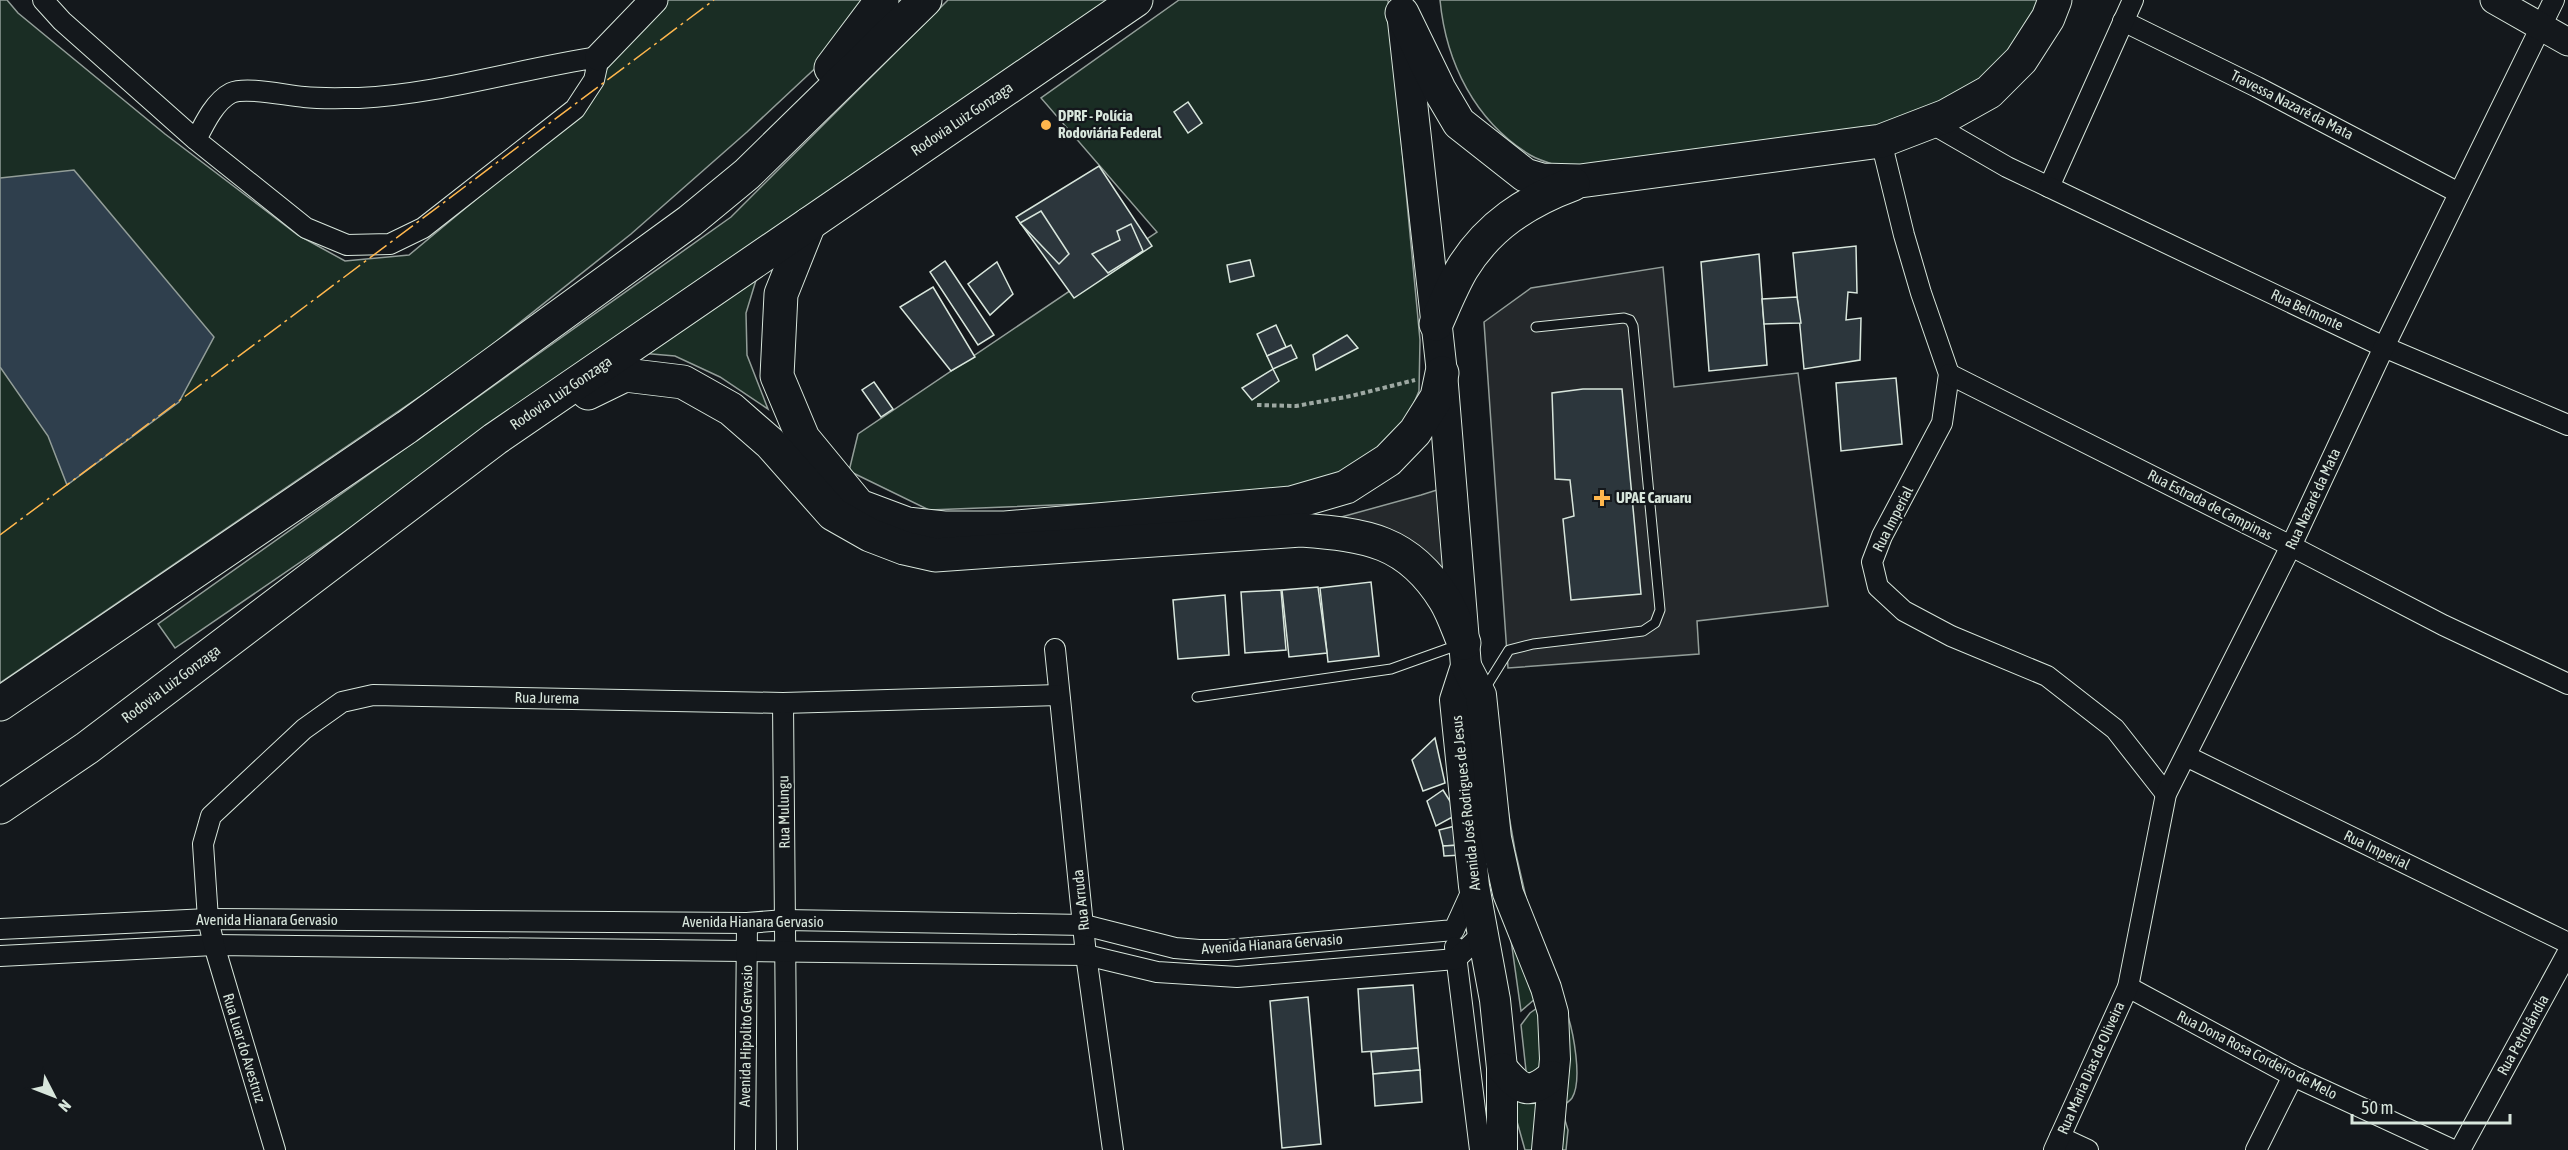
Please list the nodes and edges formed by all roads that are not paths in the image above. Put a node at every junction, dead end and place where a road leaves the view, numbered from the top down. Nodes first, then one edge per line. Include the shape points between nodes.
1 (43, 0) edge
2 (654, 0) edge
3 (882, 0) edge
4 (925, 0) edge
5 (1136, 0) edge
6 (2055, 0) edge
7 (2133, 0) edge
8 (2494, 0) edge
9 (2554, 0) edge
10 (1402, 7) edge
11 (2123, 21) junction
12 (2541, 26) junction
13 (2568, 42) edge
14 (598, 57) junction
15 (1929, 122) junction
16 (196, 140) junction
17 (1881, 141) junction
18 (747, 174) junction
19 (1580, 182) junction
20 (2049, 187) junction
21 (2459, 193) junction
22 (809, 224) junction
23 (1436, 324) junction
24 (1536, 327) dead end
25 (2384, 347) junction
26 (1442, 373) junction
27 (1949, 374) junction
28 (2568, 425) edge
29 (495, 439) junction
30 (2291, 546) junction
31 (1055, 648) dead end
32 (1465, 655) junction
33 (2568, 684) edge
34 (1059, 694) junction
35 (1481, 695) junction
36 (1197, 697) dead end
37 (783, 703) junction
38 (0, 704) edge
39 (2186, 756) junction
40 (2166, 794) junction
41 (0, 807) edge
42 (208, 919) junction
43 (785, 920) junction
44 (747, 922) junction
45 (1084, 925) junction
46 (0, 929) edge
47 (1469, 931) junction
48 (2568, 943) edge
49 (214, 945) junction
50 (747, 952) junction
51 (2568, 952) edge
52 (785, 953) junction
53 (1086, 955) junction
54 (0, 956) edge
55 (1456, 959) junction
56 (2128, 987) junction
57 (1546, 988) junction
58 (1495, 1000) junction
59 (1502, 1068) junction
60 (1552, 1076) junction
61 (2293, 1076) junction
62 (2057, 1144) edge
63 (1496, 1149) edge
64 (275, 1150) edge
65 (745, 1150) edge
66 (787, 1150) edge
67 (1113, 1150) edge
68 (1547, 1150) edge
69 (2088, 1150) edge
70 (2256, 1150) edge
71 (2453, 1150) edge
72 (2460, 1150) edge

1 - 16 street
2 - 14 street
3 - 18 highway
4 - 18 highway
5 - 22 highway, Rodovia Luiz Gonzaga
6 - 15 highway via 2021,60 1989,92
7 - 11 street
8 - 12 street
9 - 12 street, Rua Nazaré da Mata
10 - 19 highway via 1459,123 1525,175
10 - 23 main road
11 - 20 street
11 - 21 street, Travessa Nazaré da Mata
12 - 13 street
12 - 21 street, Rua Nazaré da Mata
14 - 16 street via 410,94 304,98 232,93 209,113
14 - 16 street via 594,80 575,109 423,228 390,244 348,245 306,228
15 - 17 highway
15 - 20 street, Rua Belmonte
17 - 19 highway
17 - 27 street, Rua Imperial via 1909,255
18 - 38 highway via 690,221 407,427
19 - 23 highway via 1541,196 1502,222 1461,270
20 - 25 street, Rua Belmonte
21 - 25 street, Rua Nazaré da Mata
22 - 26 highway via 781,294 777,376 803,438 859,506 907,524 1005,528 1291,503 1346,487 1388,460 1414,432 1437,397
22 - 29 highway, Rodovia Luiz Gonzaga
23 - 26 main road
24 - 35 lane via 1624,318 1634,326 1660,610 1655,623 1643,631 1509,650
25 - 28 street, Rua Belmonte
25 - 30 street, Rua Nazaré da Mata
26 - 32 main road
27 - 30 street, Rua Estrada de Campinas
27 - 40 street, Rua Imperial via 1942,423 1872,562 1878,588 1904,611 1951,636 2047,676 2115,729
29 - 32 highway via 625,375 683,382 731,409 770,443 833,514 904,548 934,555 1302,530 1349,534 1389,545 1411,559 1446,601
29 - 41 highway, Rodovia Luiz Gonzaga via 87,748
30 - 33 street, Rua Estrada de Campinas
30 - 39 street, Rua Nazaré da Mata
31 - 34 street, Rua Arruda
32 - 35 main road, Avenida José Rodrigues de Jesus
32 - 36 lane
32 - 47 main road, Avenida José Rodrigues de Jesus via 1455,700 1474,886
34 - 37 street, Rua Jurema
34 - 45 street, Rua Arruda
35 - 57 main road, Avenida José Rodrigues de Jesus via 1496,838 1508,893
37 - 42 street, Rua Jurema via 373,696 342,702 304,729 210,816 203,844
37 - 43 street, Rua Mulungu
39 - 40 street, Rua Nazaré da Mata
39 - 48 street, Rua Imperial
40 - 56 street, Rua Nazaré da Mata
42 - 44 street, Avenida Hianara Gervasio
42 - 46 street, Avenida Hianara Gervasio
42 - 49 street, Rua Jurema
43 - 44 street, Avenida Hianara Gervasio
43 - 45 street, Avenida Hianara Gervasio
43 - 52 street, Rua Mulungu
44 - 50 street, Avenida Hipolito Gervasio
45 - 47 street, Avenida Hianara Gervasio via 1175,948 1199,950
45 - 53 street, Rua Arruda
47 - 55 street
47 - 55 street
47 - 58 main road, Avenida José Rodrigues de Jesus
49 - 50 street, Avenida Hianara Gervasio
49 - 54 street, Avenida Hianara Gervasio
49 - 64 street, Rua Luar do Avestruz
50 - 52 street, Avenida Hianara Gervasio
50 - 65 street, Avenida Hipolito Gervasio
51 - 72 street, Rua Petrolândia
52 - 53 street, Avenida Hianara Gervasio
52 - 66 street, Rua Mulungu
53 - 55 street, Avenida Hianara Gervasio via 1158,972 1237,977
53 - 67 street, Rua Arruda
55 - 63 street
56 - 61 street, Rua Dona Rosa Cordeiro de Melo
56 - 62 street, Rua Maria Dias de Oliveira
57 - 58 main road via 1529,979 1516,980
57 - 60 main road, Avenida José Rodrigues de Jesus via 1555,1027
58 - 59 main road, Avenida José Rodrigues de Jesus
59 - 60 main road via 1516,1084 1527,1089 1540,1087
59 - 63 main road, Avenida José Rodrigues de Jesus
60 - 68 main road, Avenida José Rodrigues de Jesus
61 - 70 street
61 - 71 street, Rua Dona Rosa Cordeiro de Melo
62 - 69 street

